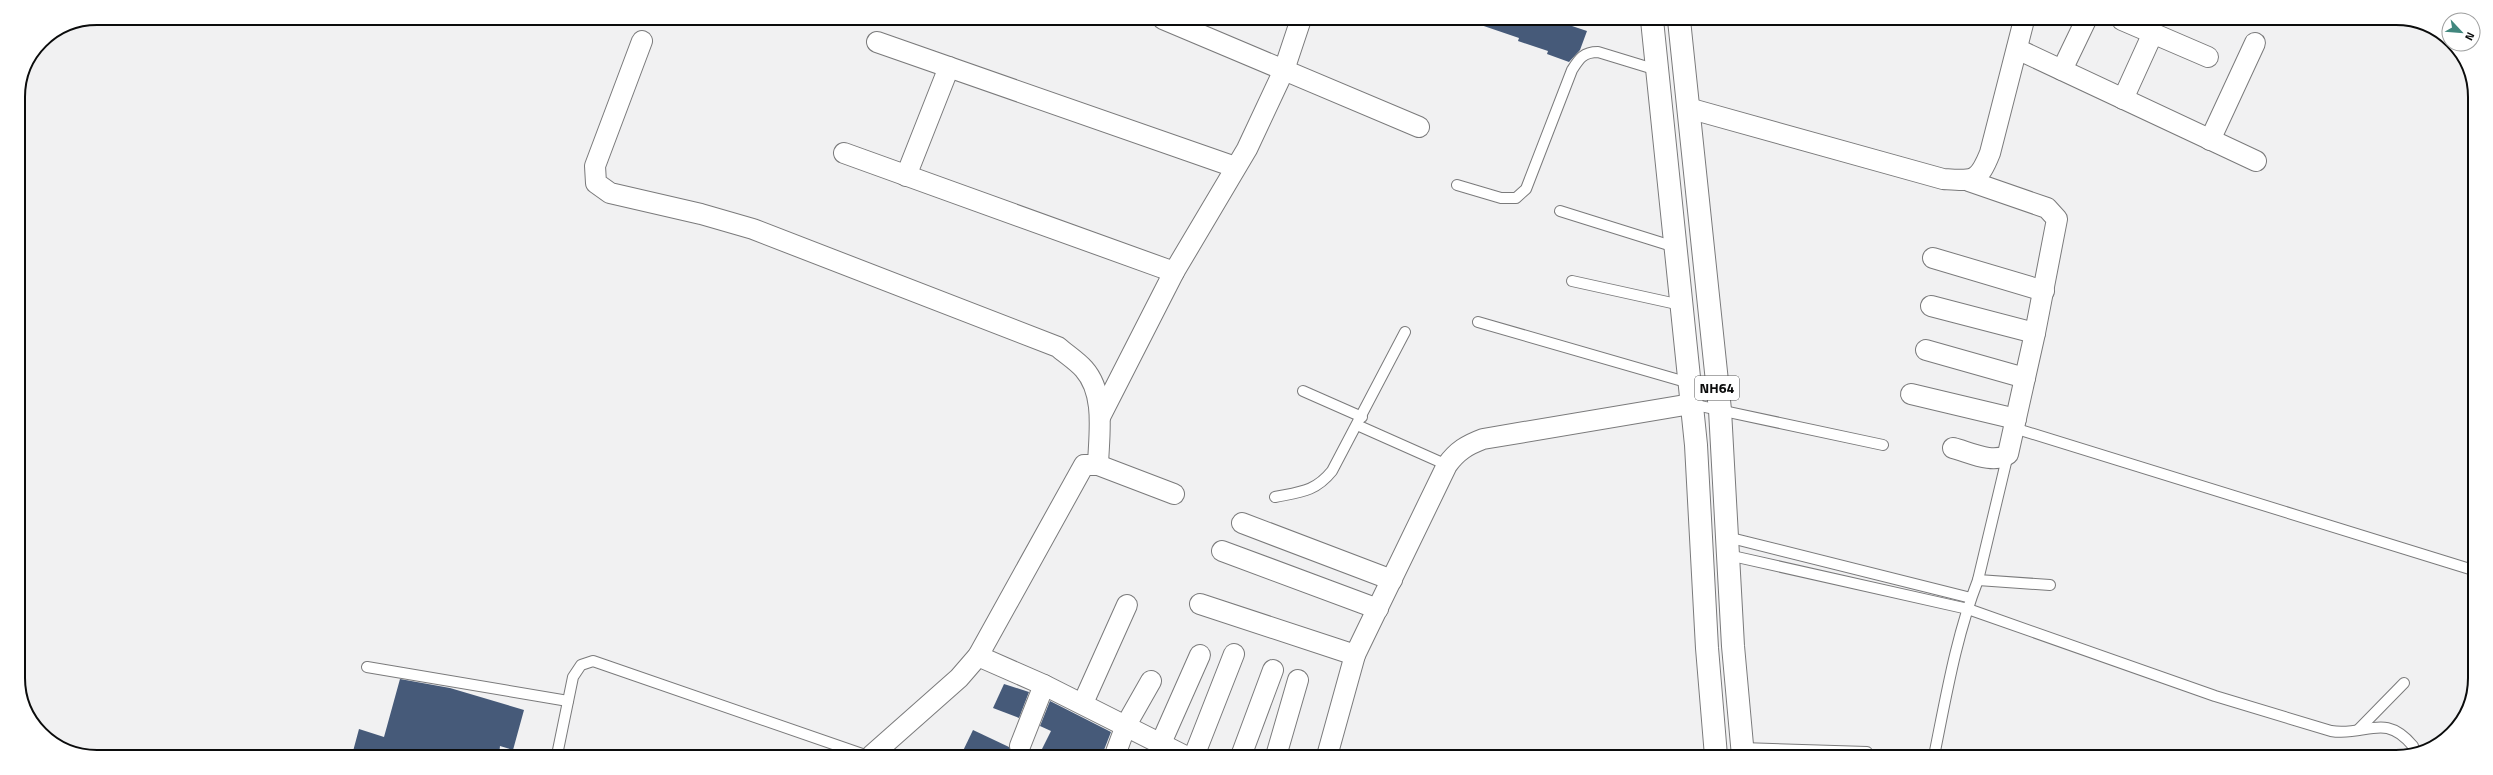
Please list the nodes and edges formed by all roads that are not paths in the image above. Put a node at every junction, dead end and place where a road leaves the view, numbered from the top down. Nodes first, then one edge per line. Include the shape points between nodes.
1 (1177, 25) edge
2 (1299, 25) edge
3 (1652, 25) edge
4 (1680, 25) edge
5 (2023, 25) edge
6 (2084, 25) edge
7 (2134, 25) edge
8 (2153, 33) junction
9 (642, 41) dead end
10 (877, 42) dead end
11 (2255, 43) dead end
12 (2017, 49) junction
13 (2208, 57) dead end
14 (949, 67) junction
15 (1284, 70) junction
16 (1657, 70) junction
17 (2062, 70) junction
18 (2123, 99) junction
19 (1688, 108) junction
20 (1419, 127) dead end
21 (2210, 140) junction
22 (844, 153) dead end
23 (2256, 161) dead end
24 (1236, 167) junction
25 (906, 176) junction
26 (1969, 181) junction
27 (1457, 185) dead end
28 (1560, 211) dead end
29 (1675, 247) junction
30 (1934, 258) dead end
31 (1174, 272) junction
32 (1572, 280) dead end
33 (2044, 291) junction
34 (1681, 306) junction
35 (1931, 306) dead end
36 (1478, 322) dead end
37 (1405, 332) dead end
38 (2035, 333) junction
39 (1926, 350) dead end
40 (2025, 378) junction
41 (1303, 390) dead end
42 (1690, 393) junction
43 (1911, 394) dead end
44 (1719, 400) junction
45 (1100, 417) junction
46 (1360, 421) junction
47 (2015, 424) junction
48 (1883, 444) dead end
49 (1953, 448) dead end
50 (2008, 454) junction
51 (1098, 464) junction
52 (1447, 465) junction
53 (1174, 494) dead end
54 (1275, 497) dead end
55 (1242, 523) dead end
56 (1728, 546) junction
57 (1222, 551) dead end
58 (2468, 568) edge
59 (1392, 580) junction
60 (1978, 580) junction
61 (2050, 585) dead end
62 (1971, 598) junction
63 (1200, 604) dead end
64 (1127, 605) dead end
65 (1378, 609) junction
66 (1968, 609) junction
67 (1234, 654) dead end
68 (1200, 655) dead end
69 (978, 656) junction
70 (1355, 656) junction
71 (367, 668) dead end
72 (1273, 670) dead end
73 (1298, 680) dead end
74 (1151, 681) dead end
75 (2404, 683) dead end
76 (1044, 685) junction
77 (568, 701) junction
78 (1082, 704) junction
79 (1126, 725) junction
80 (2357, 731) junction
81 (1162, 744) junction
82 (1020, 746) dead end
83 (2413, 746) dead end
84 (558, 750) edge
85 (851, 750) edge
86 (878, 750) edge
87 (1117, 750) edge
88 (1174, 750) edge
89 (1196, 750) edge
90 (1243, 750) edge
91 (1278, 750) edge
92 (1329, 750) edge
93 (1716, 750) edge
94 (1743, 750) edge
95 (1935, 750) edge

1 - 15 street
2 - 15 street
3 - 16 highway, NH64
4 - 19 highway, NH64
5 - 12 street
6 - 17 street
7 - 8 street
8 - 13 street
8 - 18 street
9 - 45 street via 595,166 596,183 610,193 753,229 1058,347 1084,369 1095,387
10 - 14 street
11 - 21 street
12 - 17 street
12 - 26 street via 1990,153 1982,172
14 - 24 street
14 - 25 street
15 - 20 street
15 - 24 street via 1261,121
16 - 27 lane via 1598,52 1588,52 1579,59 1572,70 1526,189 1516,198 1501,198
16 - 29 highway, NH64
17 - 18 street
18 - 21 street
19 - 26 street via 1943,179
19 - 44 highway, NH64
21 - 23 street
22 - 25 street
24 - 31 street
25 - 31 street
26 - 33 street via 2047,208 2057,219
28 - 29 lane
29 - 34 highway, NH64
30 - 33 street
31 - 45 street
32 - 34 lane
33 - 38 street
34 - 42 highway, NH64
35 - 38 street
36 - 42 lane
37 - 46 lane
38 - 40 street
39 - 40 street
40 - 47 street
41 - 46 lane
42 - 44 lane
42 - 44 lane
42 - 52 street via 1482,438 1465,446
42 - 93 highway, NH64 via 1696,445
43 - 47 street
44 - 48 lane
44 - 56 highway, NH64
45 - 51 street
46 - 52 lane
46 - 54 lane via 1332,471 1322,483 1312,489
47 - 50 street
47 - 58 lane
49 - 50 street via 1994,459
50 - 60 lane
51 - 53 street
51 - 69 street via 1084,465 1075,477
52 - 59 street
55 - 59 street
56 - 62 lane
56 - 66 lane
56 - 94 highway, NH64 via 1733,646
57 - 65 street
59 - 65 street
60 - 61 lane
60 - 62 lane
62 - 66 lane
63 - 70 street
64 - 78 street
65 - 70 street
66 - 80 lane via 2215,696 2331,731
66 - 95 lane via 1952,667
67 - 89 street
68 - 81 street
69 - 76 street
69 - 86 street via 959,678
70 - 92 street
71 - 77 lane
72 - 90 street
73 - 91 street
74 - 79 street
75 - 80 lane
76 - 78 street
76 - 82 street
77 - 84 lane
77 - 85 lane via 573,677 581,666 593,661
78 - 79 street
79 - 81 street
79 - 87 street
80 - 83 lane via 2375,726 2389,728 2404,735
81 - 88 street

